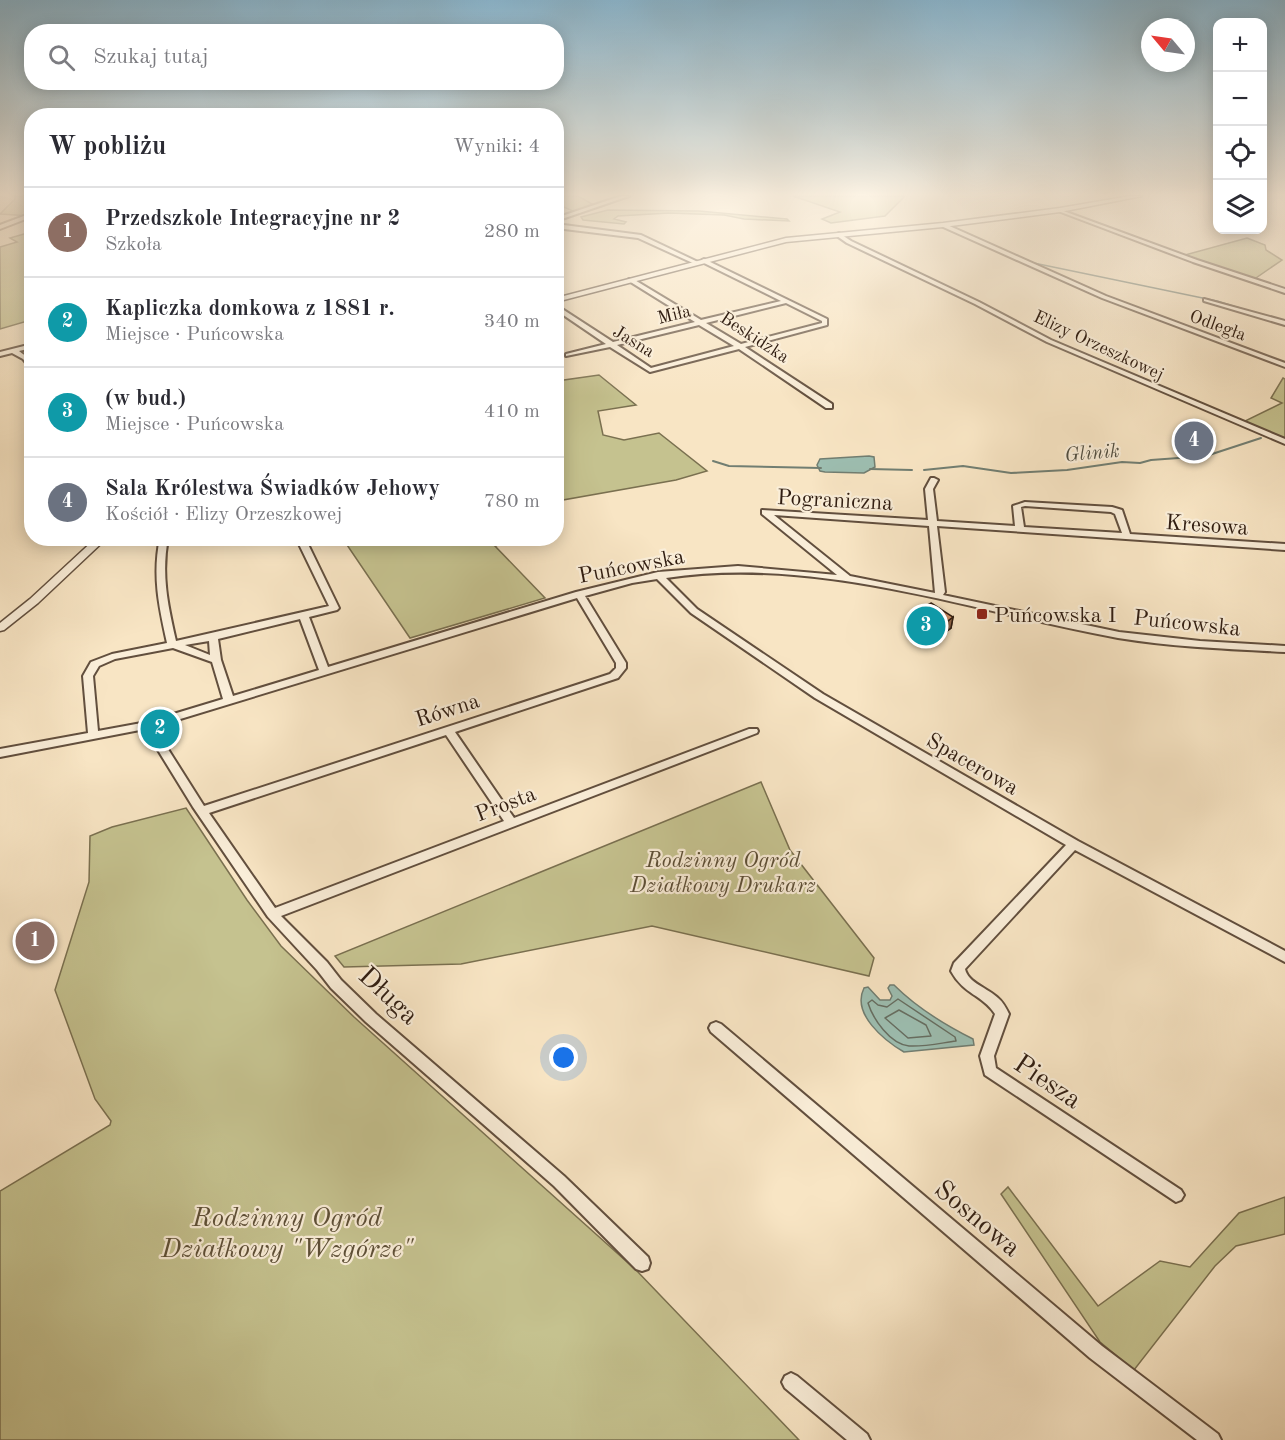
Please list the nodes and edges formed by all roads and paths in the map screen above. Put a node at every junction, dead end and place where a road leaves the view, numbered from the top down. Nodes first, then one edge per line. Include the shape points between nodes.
1 (696, 263) edge
2 (704, 263) edge
3 (893, 263) edge
4 (1028, 263) edge
5 (1202, 263) edge
6 (631, 280) junction
7 (1285, 291) edge
8 (564, 298) edge
9 (1206, 300) dead end
10 (787, 301) junction
11 (564, 313) edge
12 (702, 323) junction
13 (1285, 323) edge
14 (611, 345) junction
15 (740, 347) junction
16 (24, 348) edge
17 (14, 351) junction
18 (0, 354) edge
19 (568, 355) dead end
20 (24, 357) edge
21 (1285, 365) edge
22 (829, 406) dead end
23 (1285, 442) edge
24 (934, 480) dead end
25 (933, 523) junction
26 (1020, 529) junction
27 (1126, 537) junction
28 (93, 546) edge
29 (162, 546) edge
30 (304, 546) edge
31 (1285, 547) edge
32 (658, 576) junction
33 (847, 578) junction
34 (579, 594) junction
35 (938, 597) junction
36 (304, 616) junction
37 (0, 628) edge
38 (213, 638) junction
39 (172, 644) junction
40 (1285, 649) edge
41 (216, 660) junction
42 (325, 672) junction
43 (229, 701) junction
44 (148, 725) junction
45 (448, 729) junction
46 (753, 731) dead end
47 (93, 735) junction
48 (0, 753) edge
49 (202, 811) junction
50 (510, 821) junction
51 (1074, 843) junction
52 (272, 914) junction
53 (1285, 957) edge
54 (716, 1028) dead end
55 (1176, 1195) dead end
56 (642, 1263) dead end
57 (791, 1382) dead end
58 (861, 1440) edge
59 (1212, 1440) edge

1 - 6 street
2 - 10 street
3 - 23 street, Elizy Orzeszkowej via 1049,341
4 - 21 street, Odległa via 1104,297
5 - 7 street
6 - 8 street
6 - 12 street, Beskidzka
9 - 13 street, Odległa
10 - 12 street, Miła
10 - 15 street, Jasna via 825,320 825,324
11 - 14 street, Jasna
12 - 14 street, Miła
12 - 15 street, Beskidzka
14 - 15 street, Jasna via 650,370
14 - 19 street, Miła
15 - 22 street, Beskidzka
16 - 17 street
17 - 18 street
17 - 20 street
24 - 25 street via 929,489
25 - 26 street, Kresowa
25 - 33 street, Pograniczna via 765,512
25 - 35 street
26 - 27 street, Kresowa
26 - 27 street via 1017,506 1025,504 1112,510 1119,512
27 - 31 street, Kresowa
28 - 37 street
29 - 39 street via 158,577
30 - 36 street via 334,608
32 - 33 street, Puńcowska via 738,569
32 - 34 street, Puńcowska
32 - 51 street, Spacerowa via 694,611 819,696
33 - 35 street, Puńcowska
34 - 42 street, Puńcowska
34 - 45 street, Równa via 621,663 618,673
35 - 40 street, Puńcowska via 1119,635
36 - 38 street
36 - 42 street
38 - 39 street
38 - 41 street
39 - 41 street
39 - 47 street via 95,664 88,676
41 - 43 street
42 - 43 street, Puńcowska
43 - 44 street, Puńcowska
44 - 47 street, Puńcowska
44 - 49 street, Długa
45 - 49 street, Równa
45 - 50 street
46 - 50 street, Prosta
47 - 48 street, Puńcowska
49 - 52 street, Długa
50 - 52 street, Prosta
51 - 53 street, Spacerowa
51 - 55 street, Piesza via 958,971 962,979 993,1000 1002,1014 987,1056 990,1071
52 - 56 street, Długa via 370,1018 559,1181
54 - 59 street, Sosnowa via 1096,1352
57 - 58 street

